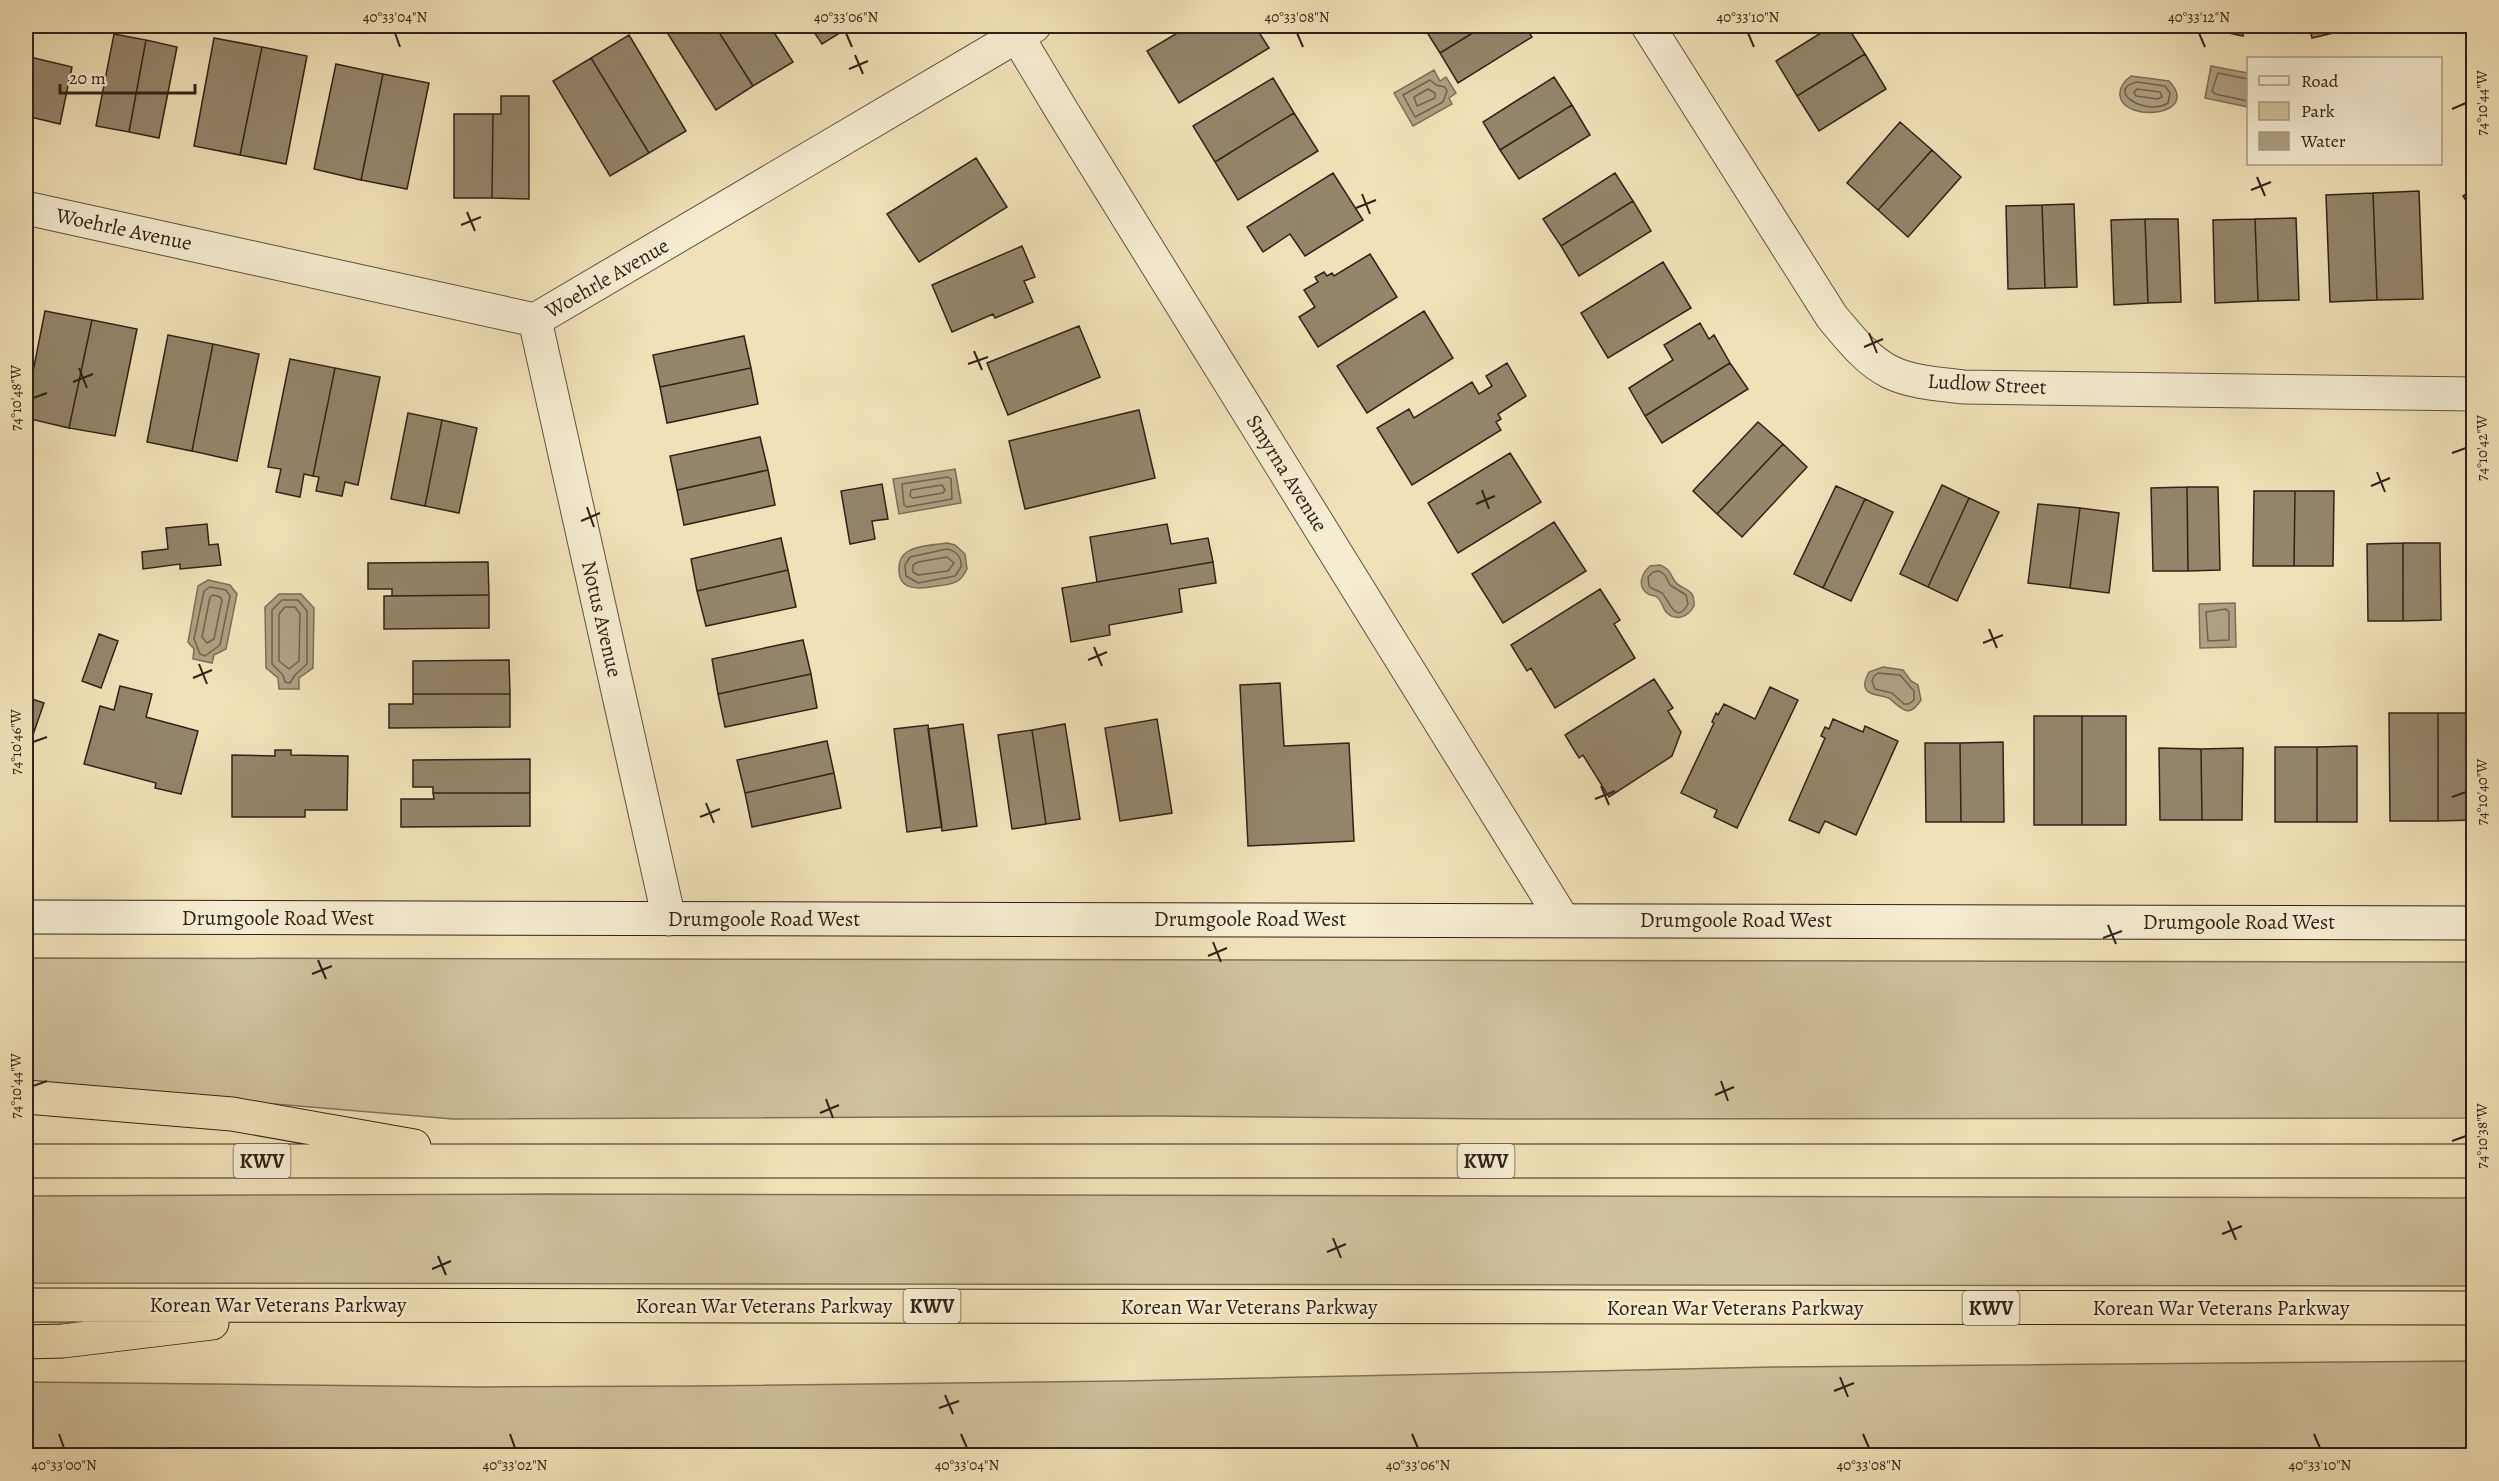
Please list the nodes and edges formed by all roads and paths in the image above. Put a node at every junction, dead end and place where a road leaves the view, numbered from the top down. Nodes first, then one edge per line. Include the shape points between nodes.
1 (1648, 26) edge
2 (1021, 29) edge
3 (26, 208) edge
4 (535, 320) junction
5 (2474, 394) edge
6 (26, 917) edge
7 (669, 919) junction
8 (1563, 920) junction
9 (2474, 923) edge
10 (26, 1097) edge
11 (26, 1161) edge
12 (2474, 1161) edge
13 (498, 1162) junction
14 (26, 1305) edge
15 (355, 1306) junction
16 (2474, 1308) edge
17 (26, 1342) edge

1 - 5 street, Ludlow Street via 1832,317 1859,349 1890,372 1925,383 1964,387
2 - 4 street, Woehrle Avenue
2 - 8 street, Smyrna Avenue via 1062,111
3 - 4 street, Woehrle Avenue
4 - 7 street, Notus Avenue
6 - 7 street, Drumgoole Road West
7 - 8 street, Drumgoole Road West
8 - 9 street, Drumgoole Road West
10 - 13 highway via 232,1114
11 - 13 highway, KWV
12 - 13 highway, KWV
14 - 15 highway, Korean War Veterans Parkway / KWV
15 - 16 highway, Korean War Veterans Parkway / KWV
15 - 17 highway via 63,1341

